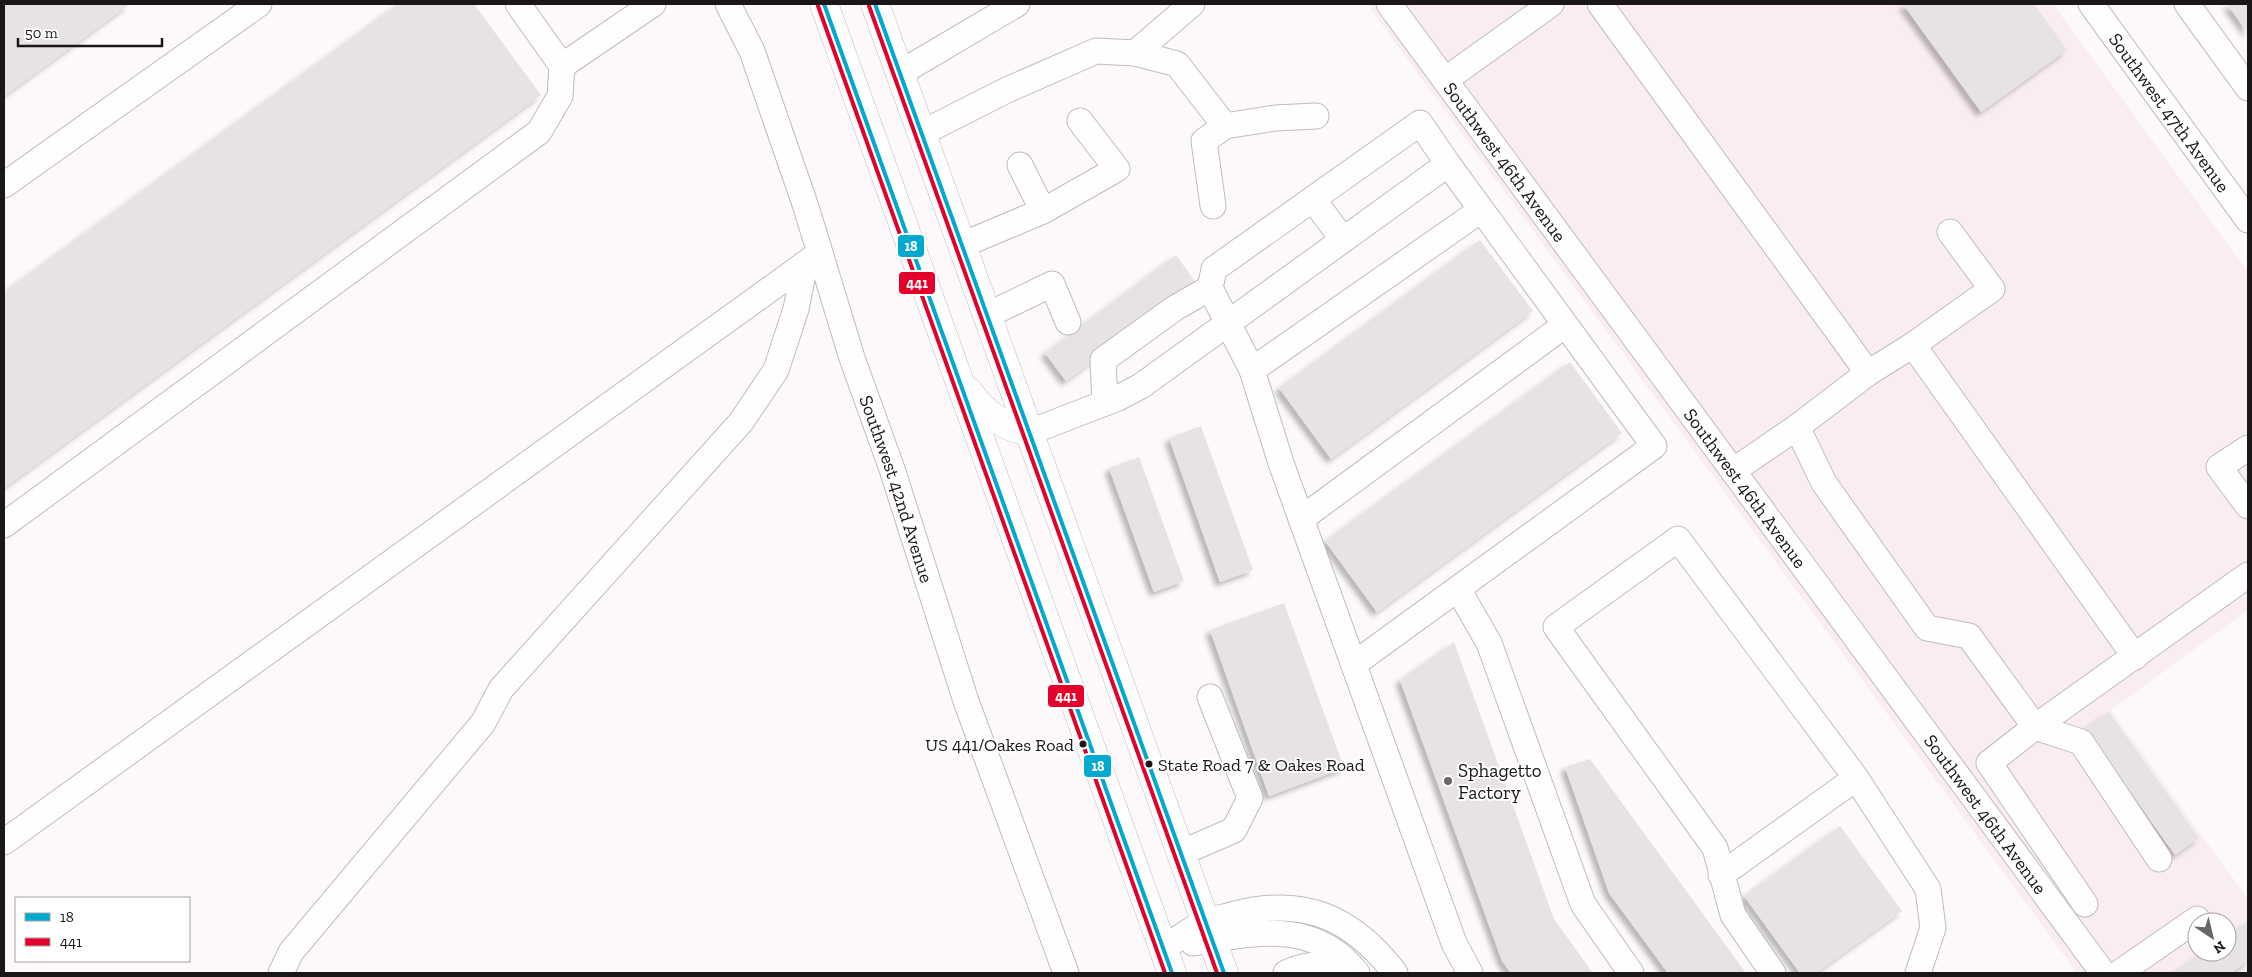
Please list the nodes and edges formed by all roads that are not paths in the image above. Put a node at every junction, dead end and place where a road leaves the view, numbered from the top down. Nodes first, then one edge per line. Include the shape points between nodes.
1 (259, 4) edge
2 (518, 4) edge
3 (653, 4) edge
4 (728, 4) edge
5 (824, 4) edge
6 (875, 4) edge
7 (1017, 4) edge
8 (1192, 4) edge
9 (1389, 4) edge
10 (1551, 4) edge
11 (1600, 4) edge
12 (2093, 4) edge
13 (2187, 4) edge
14 (985, 12) edge
15 (1135, 53) junction
16 (562, 66) junction
17 (900, 73) junction
18 (1445, 80) junction
19 (2248, 88) edge
20 (1316, 116) dead end
21 (1080, 121) dead end
22 (1225, 126) junction
23 (922, 133) junction
24 (1448, 164) junction
25 (1020, 166) dead end
26 (4, 185) edge
27 (1313, 199) junction
28 (1213, 206) dead end
29 (1481, 210) junction
30 (1044, 211) junction
31 (2248, 220) edge
32 (1950, 232) dead end
33 (1343, 240) junction
34 (962, 245) junction
35 (812, 259) junction
36 (1210, 288) junction
37 (988, 315) junction
38 (1068, 322) dead end
39 (1228, 324) junction
40 (1565, 325) junction
41 (1913, 345) junction
42 (1252, 370) junction
43 (1868, 373) junction
44 (959, 380) junction
45 (1105, 403) junction
46 (1796, 427) junction
47 (1030, 432) junction
48 (2248, 448) edge
49 (1733, 471) junction
50 (2248, 506) edge
51 (1301, 519) junction
52 (4, 525) edge
53 (2248, 575) edge
54 (1458, 589) junction
55 (2135, 657) junction
56 (1354, 664) junction
57 (1210, 698) dead end
58 (2035, 727) junction
59 (1989, 763) junction
60 (1856, 778) junction
61 (1962, 782) junction
62 (4, 842) edge
63 (1181, 854) junction
64 (2159, 859) dead end
65 (1721, 875) junction
66 (2085, 904) dead end
67 (2187, 927) edge
68 (1209, 931) junction
69 (1168, 961) edge
70 (281, 973) edge
71 (1066, 973) edge
72 (1224, 973) edge
73 (1286, 973) edge
74 (1347, 973) edge
75 (1357, 973) edge
76 (1395, 973) edge
77 (1470, 973) edge
78 (1630, 973) edge
79 (1773, 973) edge
80 (1918, 973) edge
81 (2103, 973) edge
82 (2119, 973) edge

1 - 26 street
2 - 16 street
3 - 16 street
4 - 35 street, Southwest 42nd Avenue via 752,50
5 - 44 main road
6 - 17 main road
7 - 14 street
8 - 15 street
9 - 18 street, Southwest 46th Avenue
10 - 18 street
11 - 43 street
12 - 31 street, Southwest 47th Avenue
13 - 19 street
14 - 17 street
15 - 22 street via 1177,64
15 - 23 street via 1096,51 1007,90
16 - 52 street via 560,96 539,132
17 - 23 main road
18 - 49 street, Southwest 46th Avenue
20 - 22 street
21 - 30 street via 1117,169
22 - 28 street via 1204,142
23 - 34 main road
24 - 27 street via 1420,123
24 - 29 street
24 - 33 street
25 - 30 street
27 - 33 street
27 - 36 street via 1214,269
29 - 40 street
29 - 42 street
30 - 34 street
32 - 41 street via 1992,289
33 - 39 street
34 - 37 main road
35 - 62 street
35 - 70 street via 776,370 741,422 501,689 483,723 291,952
35 - 71 street, Southwest 42nd Avenue via 892,469 966,701
36 - 39 street
36 - 45 street via 1175,308 1103,360
37 - 38 street via 1052,284
37 - 47 main road
39 - 42 street
39 - 45 street via 1141,386
40 - 51 street
40 - 54 street via 1654,446
41 - 43 street
41 - 55 street
42 - 51 street
43 - 46 street
44 - 47 main road via 978,405 996,420 1013,429
44 - 69 main road
45 - 47 street
46 - 49 street
46 - 58 street via 1824,483 1927,628 1969,636
47 - 63 main road
48 - 50 street via 2219,467
49 - 61 street, Southwest 46th Avenue
51 - 56 street
53 - 55 street
54 - 56 street
54 - 78 street via 1489,643 1583,904
55 - 58 street
56 - 77 street via 1454,943
57 - 63 street via 1250,798 1234,830
58 - 59 street
58 - 64 street via 2080,742
59 - 61 street
59 - 66 street
60 - 65 street
60 - 65 street via 1678,539 1556,628 1716,848
60 - 80 street via 1928,889 1933,928
61 - 81 street, Southwest 46th Avenue
63 - 68 main road
65 - 79 street via 1733,915
67 - 82 street
68 - 69 street
68 - 72 main road
68 - 75 street via 1284,934 1310,939 1331,947
68 - 76 street via 1260,908 1306,910 1342,923 1378,950
73 - 74 street via 1301,966 1320,964

